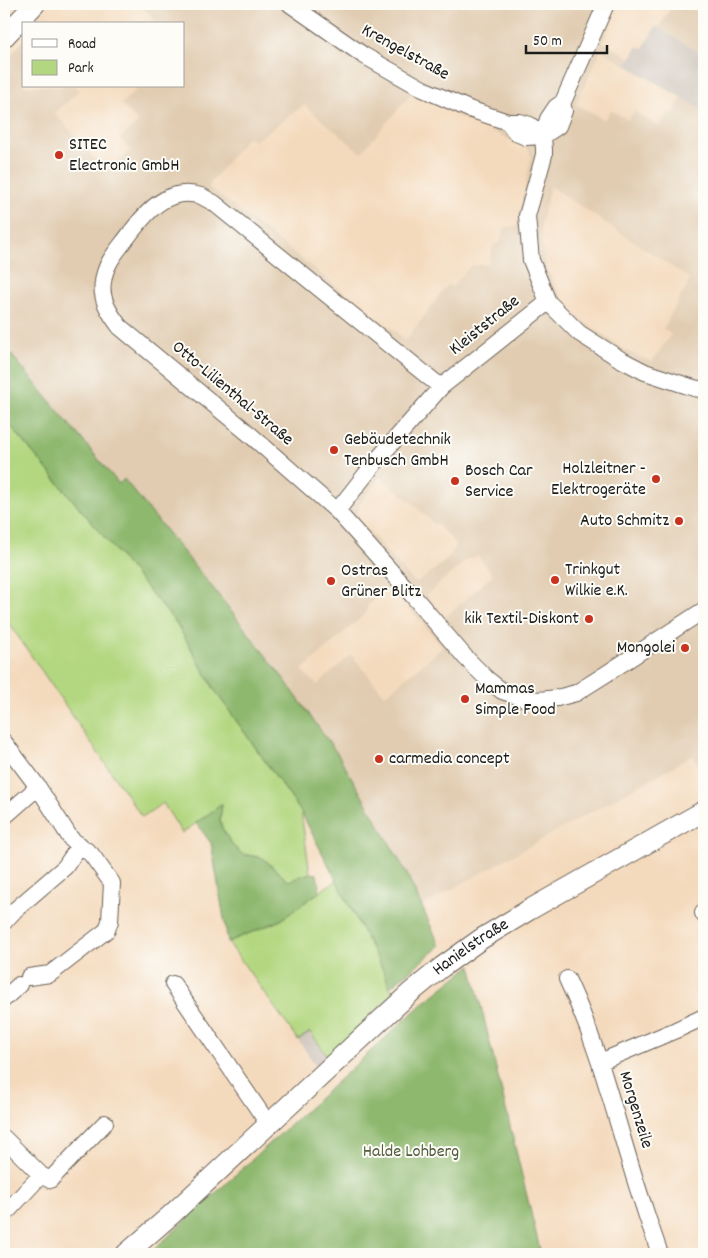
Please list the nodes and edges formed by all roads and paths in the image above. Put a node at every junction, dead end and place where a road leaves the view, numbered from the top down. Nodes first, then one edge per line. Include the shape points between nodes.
1 (35, 4) edge
2 (290, 4) edge
3 (606, 4) edge
4 (4, 37) edge
5 (542, 136) junction
6 (548, 302) junction
7 (441, 387) junction
8 (704, 390) edge
9 (337, 511) junction
10 (704, 610) edge
11 (4, 742) edge
12 (38, 787) junction
13 (704, 811) edge
14 (4, 816) edge
15 (80, 845) junction
16 (4, 922) edge
17 (567, 979) dead end
18 (173, 984) dead end
19 (4, 999) edge
20 (704, 1017) edge
21 (600, 1062) junction
22 (105, 1123) dead end
23 (269, 1125) junction
24 (4, 1138) edge
25 (41, 1175) junction
26 (4, 1215) edge
27 (126, 1254) edge
28 (660, 1254) edge

1 - 4 main road
2 - 5 street, Krengelstraße via 402,78 469,109 508,122 530,125
3 - 5 street via 562,103 564,111 558,126
5 - 6 street, Kleiststraße via 544,154 527,216 531,260
6 - 7 street, Kleiststraße
6 - 8 street via 578,333 620,359 645,372
7 - 9 street, Kleiststraße
7 - 9 street, Otto-Lilienthal-Straße via 214,203 200,196 185,194 171,197 158,203 140,220 107,267 102,283 109,314 120,327
9 - 10 street, Otto-Lilienthal-Straße via 487,679 502,691 523,698 540,700 576,692
11 - 12 street
12 - 14 street
12 - 15 street via 71,838
13 - 23 main road, Hanielstraße via 529,910 442,967
15 - 16 street via 65,867
15 - 19 street via 91,854 112,883 107,930 50,974 24,981
17 - 21 street, Morgenzeile
18 - 23 street
20 - 21 street
21 - 28 street, Morgenzeile
22 - 25 street via 50,1180
23 - 27 main road, Hanielstraße
24 - 25 street
25 - 26 street

